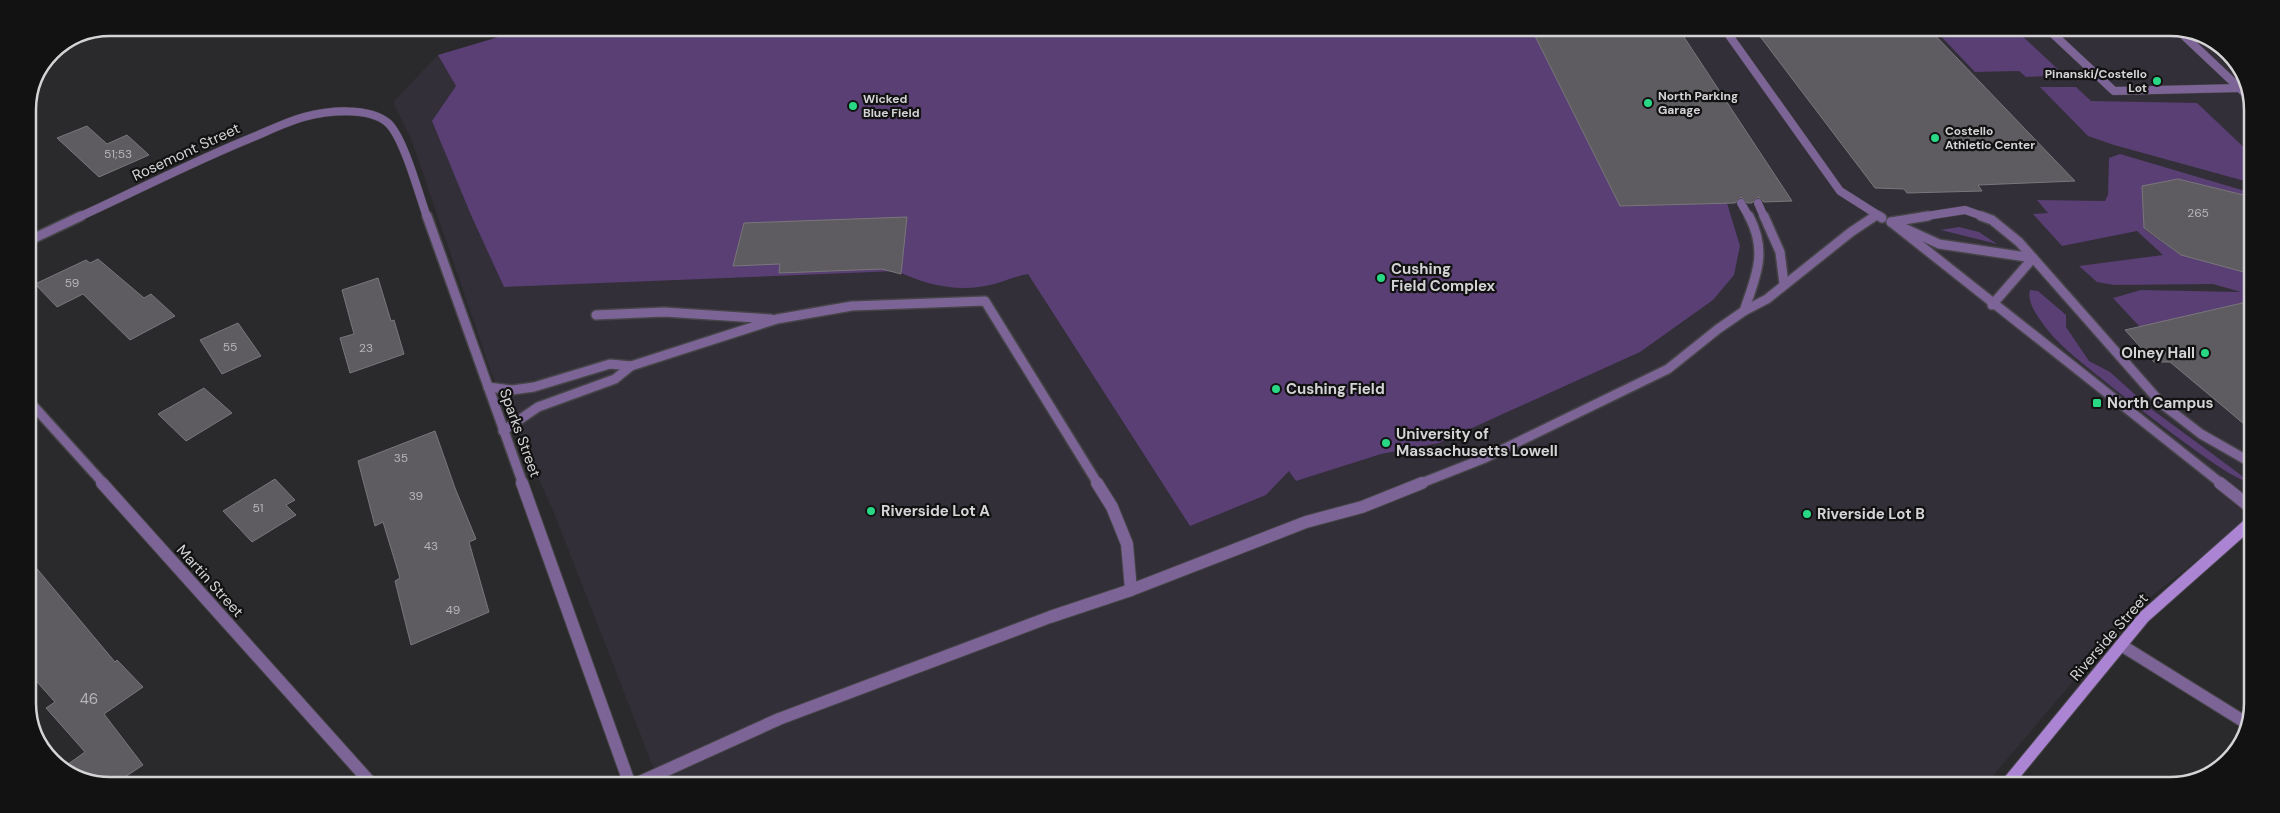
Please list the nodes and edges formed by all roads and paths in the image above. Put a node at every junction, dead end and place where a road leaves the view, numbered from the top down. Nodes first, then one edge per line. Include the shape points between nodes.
1 (1730, 36) edge
2 (2055, 36) edge
3 (2187, 39) edge
4 (2240, 88) joint
5 (362, 113) joint
6 (1741, 203) dead end
7 (1758, 203) dead end
8 (1877, 215) junction
9 (1891, 222) junction
10 (36, 237) edge
11 (2033, 258) junction
12 (1784, 284) junction
13 (1992, 306) junction
14 (1744, 311) junction
15 (596, 315) dead end
16 (776, 319) junction
17 (631, 366) junction
18 (488, 387) junction
19 (36, 409) edge
20 (503, 431) junction
21 (2244, 459) edge
22 (2244, 502) edge
23 (2244, 528) edge
24 (1131, 590) junction
25 (2121, 645) junction
26 (2241, 720) edge
27 (366, 777) edge
28 (627, 777) edge
29 (651, 777) edge
30 (2013, 777) edge

1 - 8 street via 1840,191
2 - 4 street via 2114,90
3 - 4 street
5 - 10 street, Rosemont Street via 332,112 303,117 273,128
5 - 18 street, Sparks Street via 377,116 389,124 400,142
6 - 14 street via 1750,217 1760,249
7 - 12 street via 1780,252
8 - 9 street
8 - 12 street
9 - 11 street via 1939,244
9 - 11 street via 1965,210 1992,220
9 - 13 street
11 - 13 street
11 - 21 street via 2162,404 2201,434
12 - 14 street via 1767,299
13 - 22 street
14 - 24 street via 1668,369 1485,458 1362,507 1306,522
15 - 16 street via 664,312
16 - 17 street
16 - 24 street via 852,306 985,300 1112,507 1127,544
17 - 18 street via 610,364 534,387 512,390
17 - 20 street via 615,379 538,407
18 - 20 street, Sparks Street
19 - 27 street, Martin Street
20 - 28 street, Sparks Street
23 - 25 main road, Riverside Street via 2144,617
24 - 29 street via 1050,616 779,719
25 - 26 street
25 - 30 main road, Riverside Street

